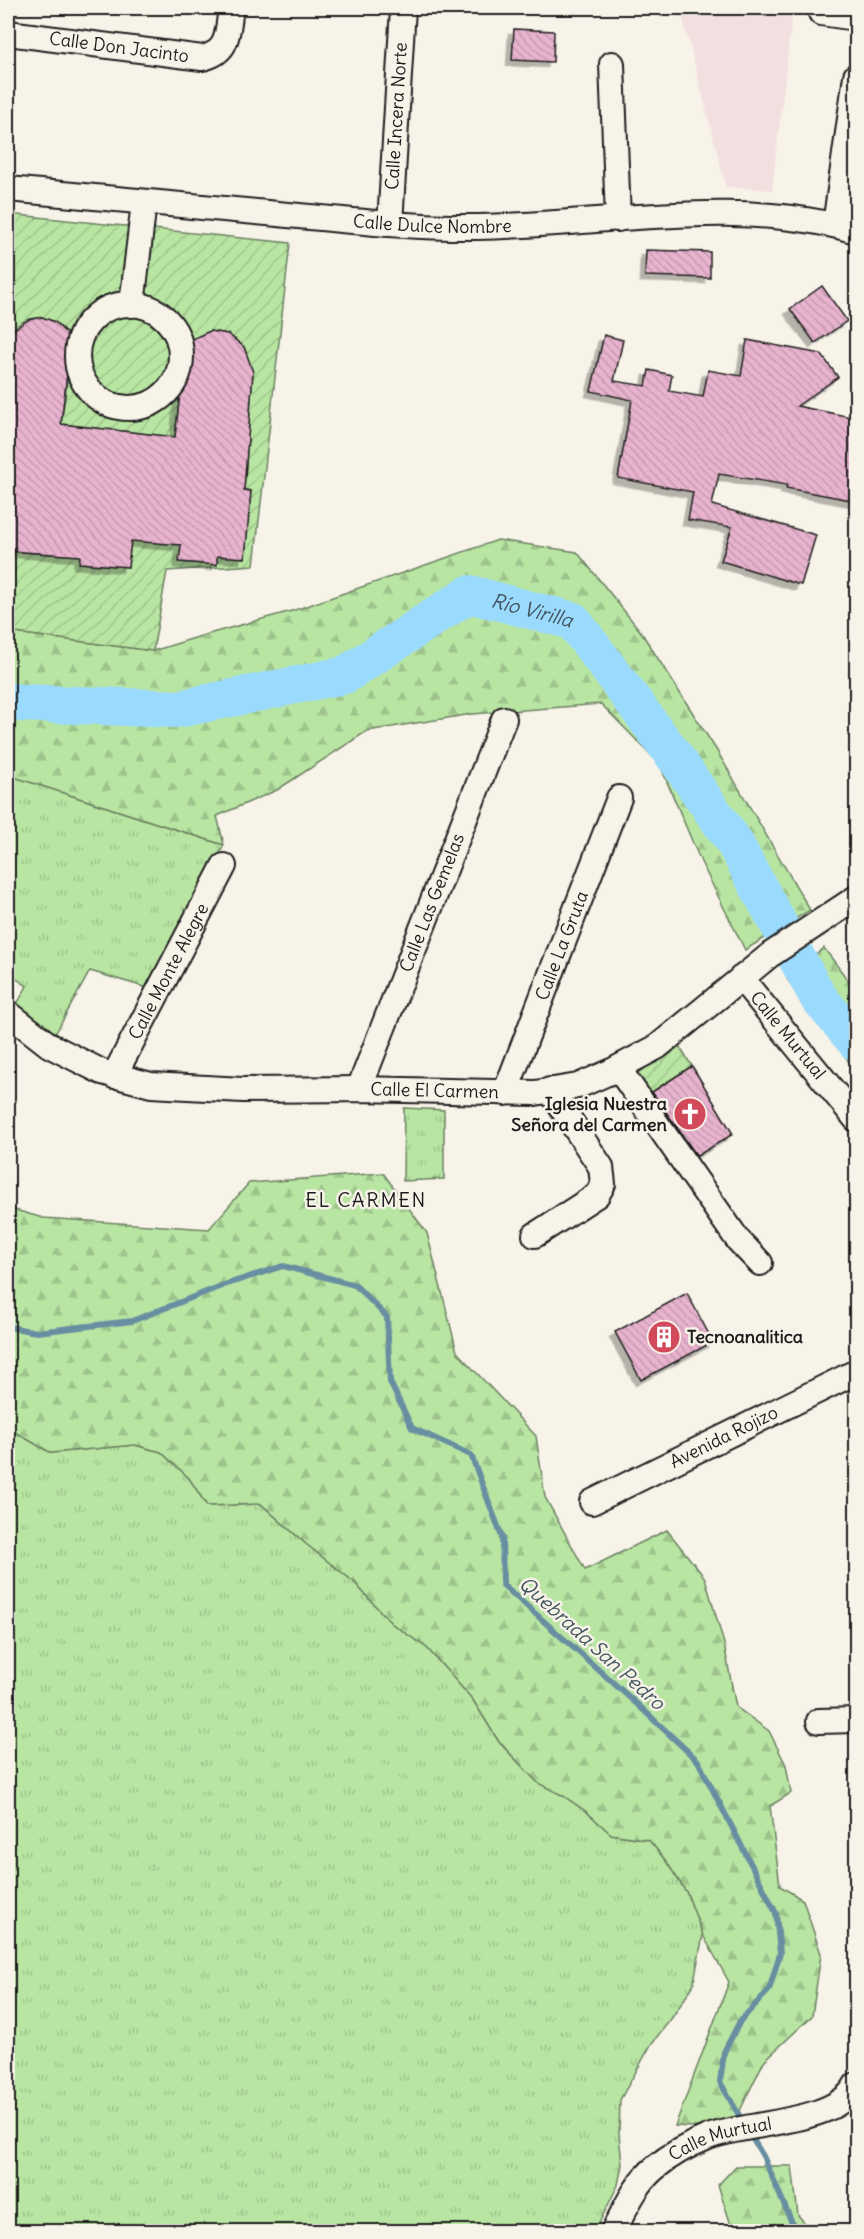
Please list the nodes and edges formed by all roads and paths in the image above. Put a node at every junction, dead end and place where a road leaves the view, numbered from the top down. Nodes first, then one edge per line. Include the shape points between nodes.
1 (231, 8) edge
2 (403, 8) edge
3 (821, 10) edge
4 (856, 18) edge
5 (8, 33) edge
6 (612, 64) dead end
7 (856, 76) edge
8 (8, 189) edge
9 (144, 202) junction
10 (618, 219) junction
11 (390, 224) junction
12 (846, 228) edge
13 (132, 304) junction
14 (504, 719) dead end
15 (619, 798) dead end
16 (224, 866) dead end
17 (848, 904) edge
18 (741, 978) junction
19 (8, 1013) edge
20 (618, 1068) junction
21 (114, 1076) junction
22 (359, 1089) junction
23 (550, 1090) junction
24 (505, 1093) junction
25 (856, 1119) edge
26 (536, 1235) dead end
27 (760, 1263) dead end
28 (856, 1372) edge
29 (592, 1502) dead end
30 (856, 1720) edge
31 (819, 1721) dead end
32 (856, 2085) edge
33 (613, 2232) edge

1 - 5 street, Calle Don Jacinto via 224,45 214,56 202,58
2 - 11 street, Calle Incera Norte
3 - 4 street
6 - 10 street
7 - 12 street
8 - 9 street, Calle Dulce Nombre
9 - 11 street, Calle Dulce Nombre
9 - 13 street
10 - 11 street, Calle Dulce Nombre via 477,227
10 - 12 street, Calle Dulce Nombre via 767,214
13 - 13 street via 104,310 90,321 77,351 78,368 95,396 126,408 143,406 171,387 179,372 181,354 178,337 169,322 155,311
14 - 22 street, Calle Las Gemelas
15 - 24 street, Calle La Gruta
16 - 21 street, Calle Monte Alegre
17 - 18 street, Calle El Carmen
18 - 20 street, Calle El Carmen via 657,1047
18 - 25 street, Calle Murtual
19 - 21 street, Calle El Carmen via 49,1045
20 - 23 street, Calle El Carmen via 578,1086
20 - 27 street via 738,1240
21 - 22 street, Calle El Carmen via 162,1086
22 - 24 street, Calle El Carmen
23 - 24 street, Calle El Carmen
23 - 26 street via 601,1167 603,1184 597,1195
28 - 29 street, Avenida Rojizo
30 - 31 street
32 - 33 street, Calle Murtual via 838,2104 815,2114 709,2137 658,2165 643,2179

